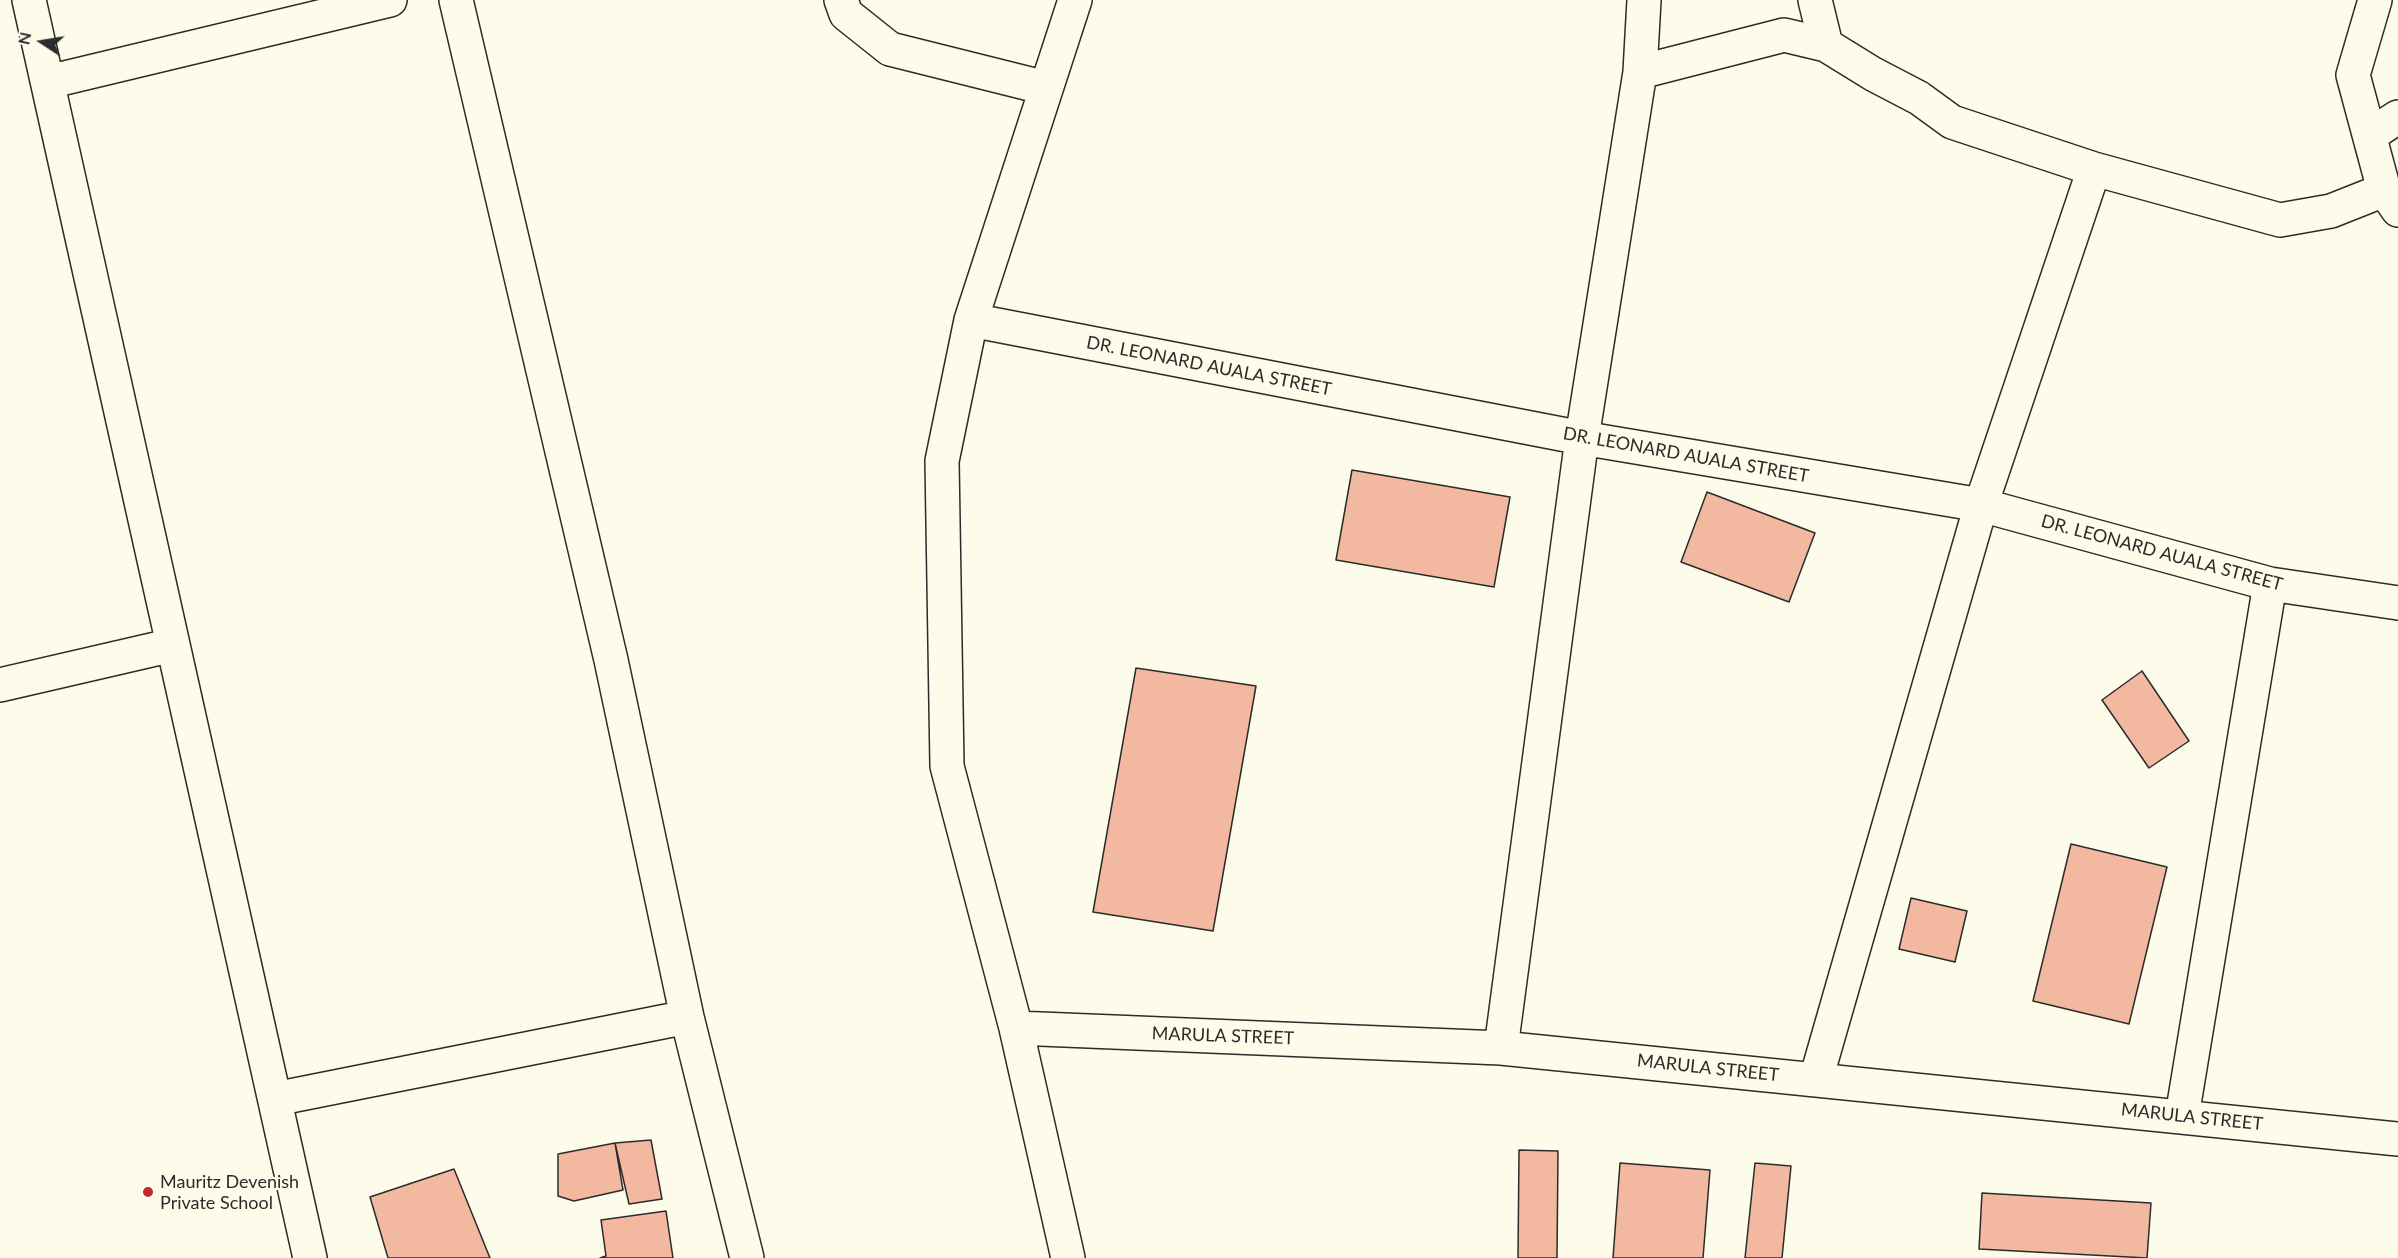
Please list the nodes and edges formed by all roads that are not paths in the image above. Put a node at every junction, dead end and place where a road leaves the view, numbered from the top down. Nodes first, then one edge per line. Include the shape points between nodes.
1 (29, 0) edge
2 (390, 0) edge
3 (456, 0) edge
4 (841, 0) edge
5 (1075, 0) edge
6 (1644, 0) edge
7 (1815, 0) edge
8 (2375, 0) edge
9 (1826, 45) junction
10 (1640, 72) junction
11 (48, 82) junction
12 (1046, 88) junction
13 (2398, 117) edge
14 (2370, 135) junction
15 (2094, 169) junction
16 (2391, 200) edge
17 (971, 320) junction
18 (1582, 438) junction
19 (1981, 505) junction
20 (2270, 584) junction
21 (2398, 603) edge
22 (173, 645) junction
23 (0, 685) edge
24 (687, 1017) junction
25 (1016, 1028) junction
26 (1500, 1048) junction
27 (1816, 1078) junction
28 (275, 1099) junction
29 (2182, 1116) junction
30 (2398, 1139) edge
31 (310, 1258) edge
32 (747, 1258) edge
33 (1068, 1258) edge

1 - 11 street
2 - 11 street
3 - 24 street via 611,660
4 - 12 street via 846,14 890,49
5 - 12 street
6 - 10 street
7 - 9 street
8 - 14 street via 2354,75
9 - 10 street via 1784,35
9 - 15 street via 1919,98 1952,122
10 - 18 street
11 - 22 street
12 - 17 street
13 - 14 street
14 - 16 street
15 - 16 street via 2280,220
15 - 19 street
17 - 18 street, DR. LEONARD AUALA STREET
17 - 25 street via 942,461 947,766
18 - 19 street, DR. LEONARD AUALA STREET
18 - 26 street
19 - 20 street, DR. LEONARD AUALA STREET
19 - 27 street
20 - 21 street, DR. LEONARD AUALA STREET
20 - 29 street
22 - 23 street
22 - 28 street
24 - 28 street
24 - 32 street
25 - 26 street, MARULA STREET
25 - 33 street
26 - 27 street, MARULA STREET
27 - 29 street, MARULA STREET
28 - 31 street
29 - 30 street, MARULA STREET

